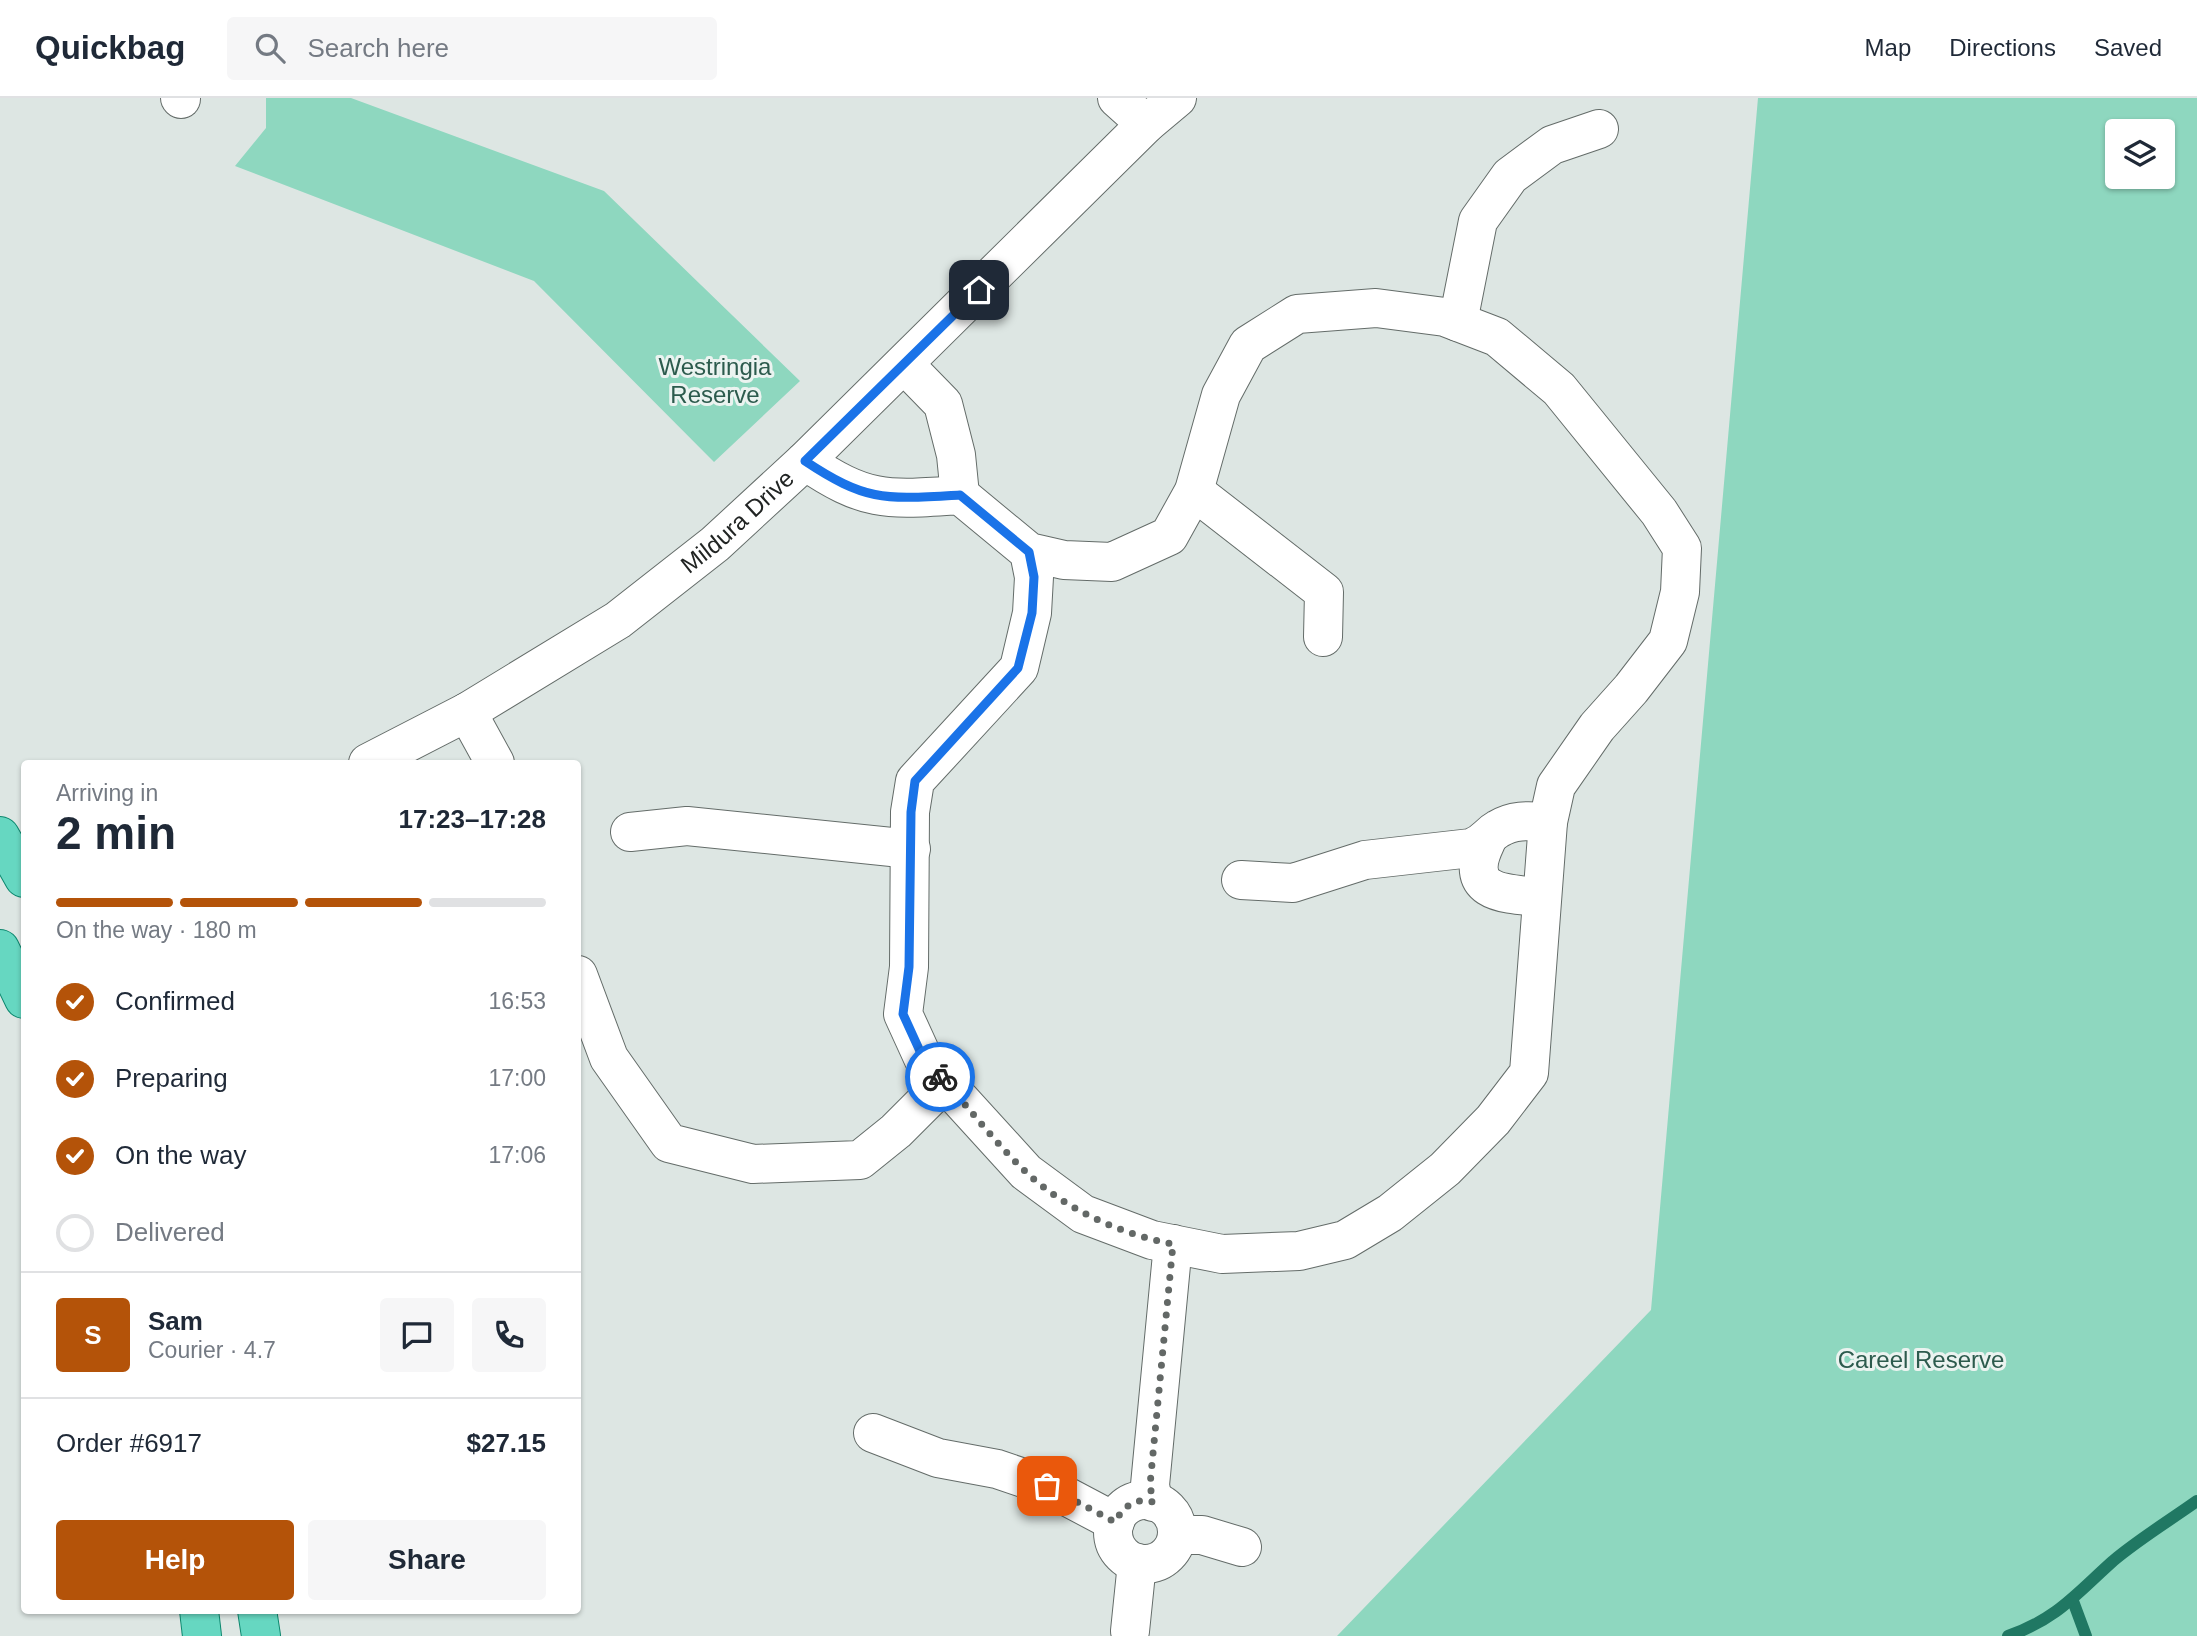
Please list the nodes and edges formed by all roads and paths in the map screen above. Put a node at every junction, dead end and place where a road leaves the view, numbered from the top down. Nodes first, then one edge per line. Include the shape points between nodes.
1 (1117, 98) edge
2 (1177, 98) edge
3 (1146, 124) junction
4 (1599, 129) dead end
5 (1458, 322) junction
6 (904, 364) junction
7 (805, 461) junction
8 (1194, 491) junction
9 (960, 495) junction
10 (1029, 552) junction
11 (1323, 637) dead end
12 (467, 712) junction
13 (375, 760) edge
14 (493, 760) edge
15 (1548, 822) junction
16 (630, 832) dead end
17 (0, 836) edge
18 (1486, 842) junction
19 (911, 849) junction
20 (21, 873) edge
21 (1241, 880) dead end
22 (1541, 897) junction
23 (9, 949) edge
24 (581, 983) edge
25 (21, 989) edge
26 (945, 1082) junction
27 (1173, 1244) junction
28 (873, 1433) dead end
29 (1153, 1502) junction
30 (1115, 1522) junction
31 (1178, 1535) junction
32 (1242, 1547) dead end
33 (1137, 1563) junction
34 (199, 1614) edge
35 (258, 1614) edge
36 (1130, 1631) dead end
37 (202, 1636) edge
38 (261, 1636) edge

1 - 3 street
2 - 3 street, Mildura Drive
3 - 6 street, Mildura Drive
4 - 5 street via 1552,145 1510,176 1478,221
5 - 8 street via 1376,308 1297,314 1258,338 1248,345 1221,395
5 - 15 street via 1497,337 1559,389 1659,512 1682,548 1680,592 1668,641 1597,727 1556,786
6 - 7 street, Mildura Drive
6 - 9 street via 943,404
7 - 9 street via 840,485 873,496
7 - 12 street, Mildura Drive via 715,544 618,620
8 - 10 street via 1168,536 1112,562
8 - 11 street via 1324,592
9 - 10 street
10 - 19 street via 1034,577 1032,613 1018,668 915,781
12 - 13 street, Mildura Drive
12 - 14 street
15 - 18 street via 1514,822 1495,830
15 - 22 street
16 - 19 street via 687,826
17 - 20 main road
18 - 21 street via 1471,848 1366,860 1293,883
18 - 22 street via 1478,860 1478,873 1485,885 1500,893
19 - 26 street via 909,967 903,1014 924,1060
22 - 27 street via 1529,1073 1493,1120 1445,1169 1390,1213 1345,1240 1299,1251 1222,1254
23 - 25 main road
24 - 26 street via 608,1058 669,1143 753,1164 860,1160
26 - 27 street via 1026,1172 1083,1214
27 - 29 street via 1150,1485
28 - 30 street via 938,1458 997,1469 1047,1486
29 - 30 street via 1127,1506
29 - 31 street via 1167,1509
30 - 33 street via 1118,1549
31 - 32 street via 1202,1535
31 - 33 street via 1164,1558
33 - 36 street
34 - 37 main road
35 - 38 main road

